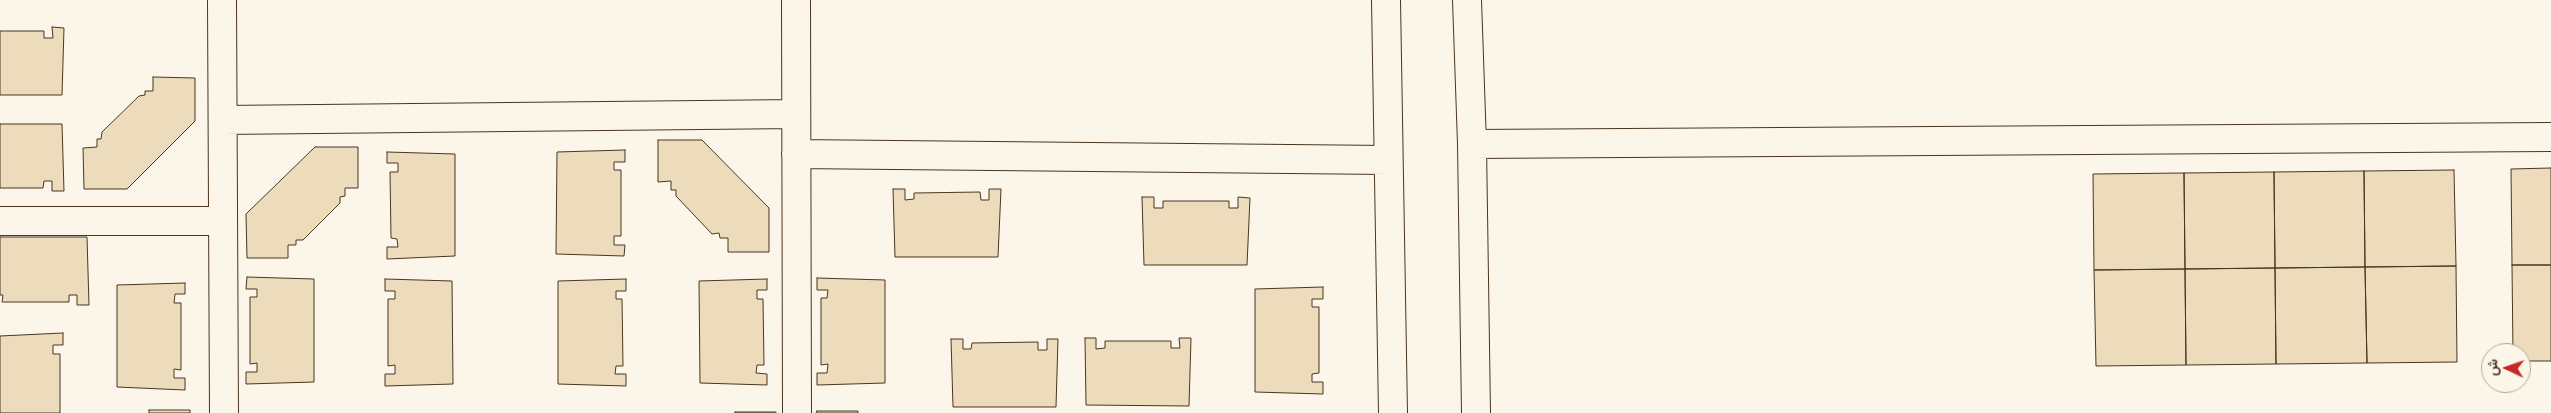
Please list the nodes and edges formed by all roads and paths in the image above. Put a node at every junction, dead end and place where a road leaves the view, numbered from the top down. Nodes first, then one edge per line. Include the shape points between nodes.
1 (222, 0) edge
2 (796, 0) edge
3 (1386, 0) edge
4 (1467, 0) edge
5 (796, 114) junction
6 (222, 120) junction
7 (2551, 137) edge
8 (1472, 144) junction
9 (796, 154) junction
10 (1387, 160) junction
11 (0, 221) edge
12 (223, 221) junction
13 (224, 413) edge
14 (797, 413) edge
15 (1394, 413) edge
16 (1476, 413) edge

1 - 6 street
2 - 5 street
3 - 10 street
4 - 8 street
5 - 6 street
5 - 9 street
6 - 12 street
7 - 8 street
8 - 16 street
9 - 10 street
9 - 14 street
10 - 15 street
11 - 12 street
12 - 13 street

